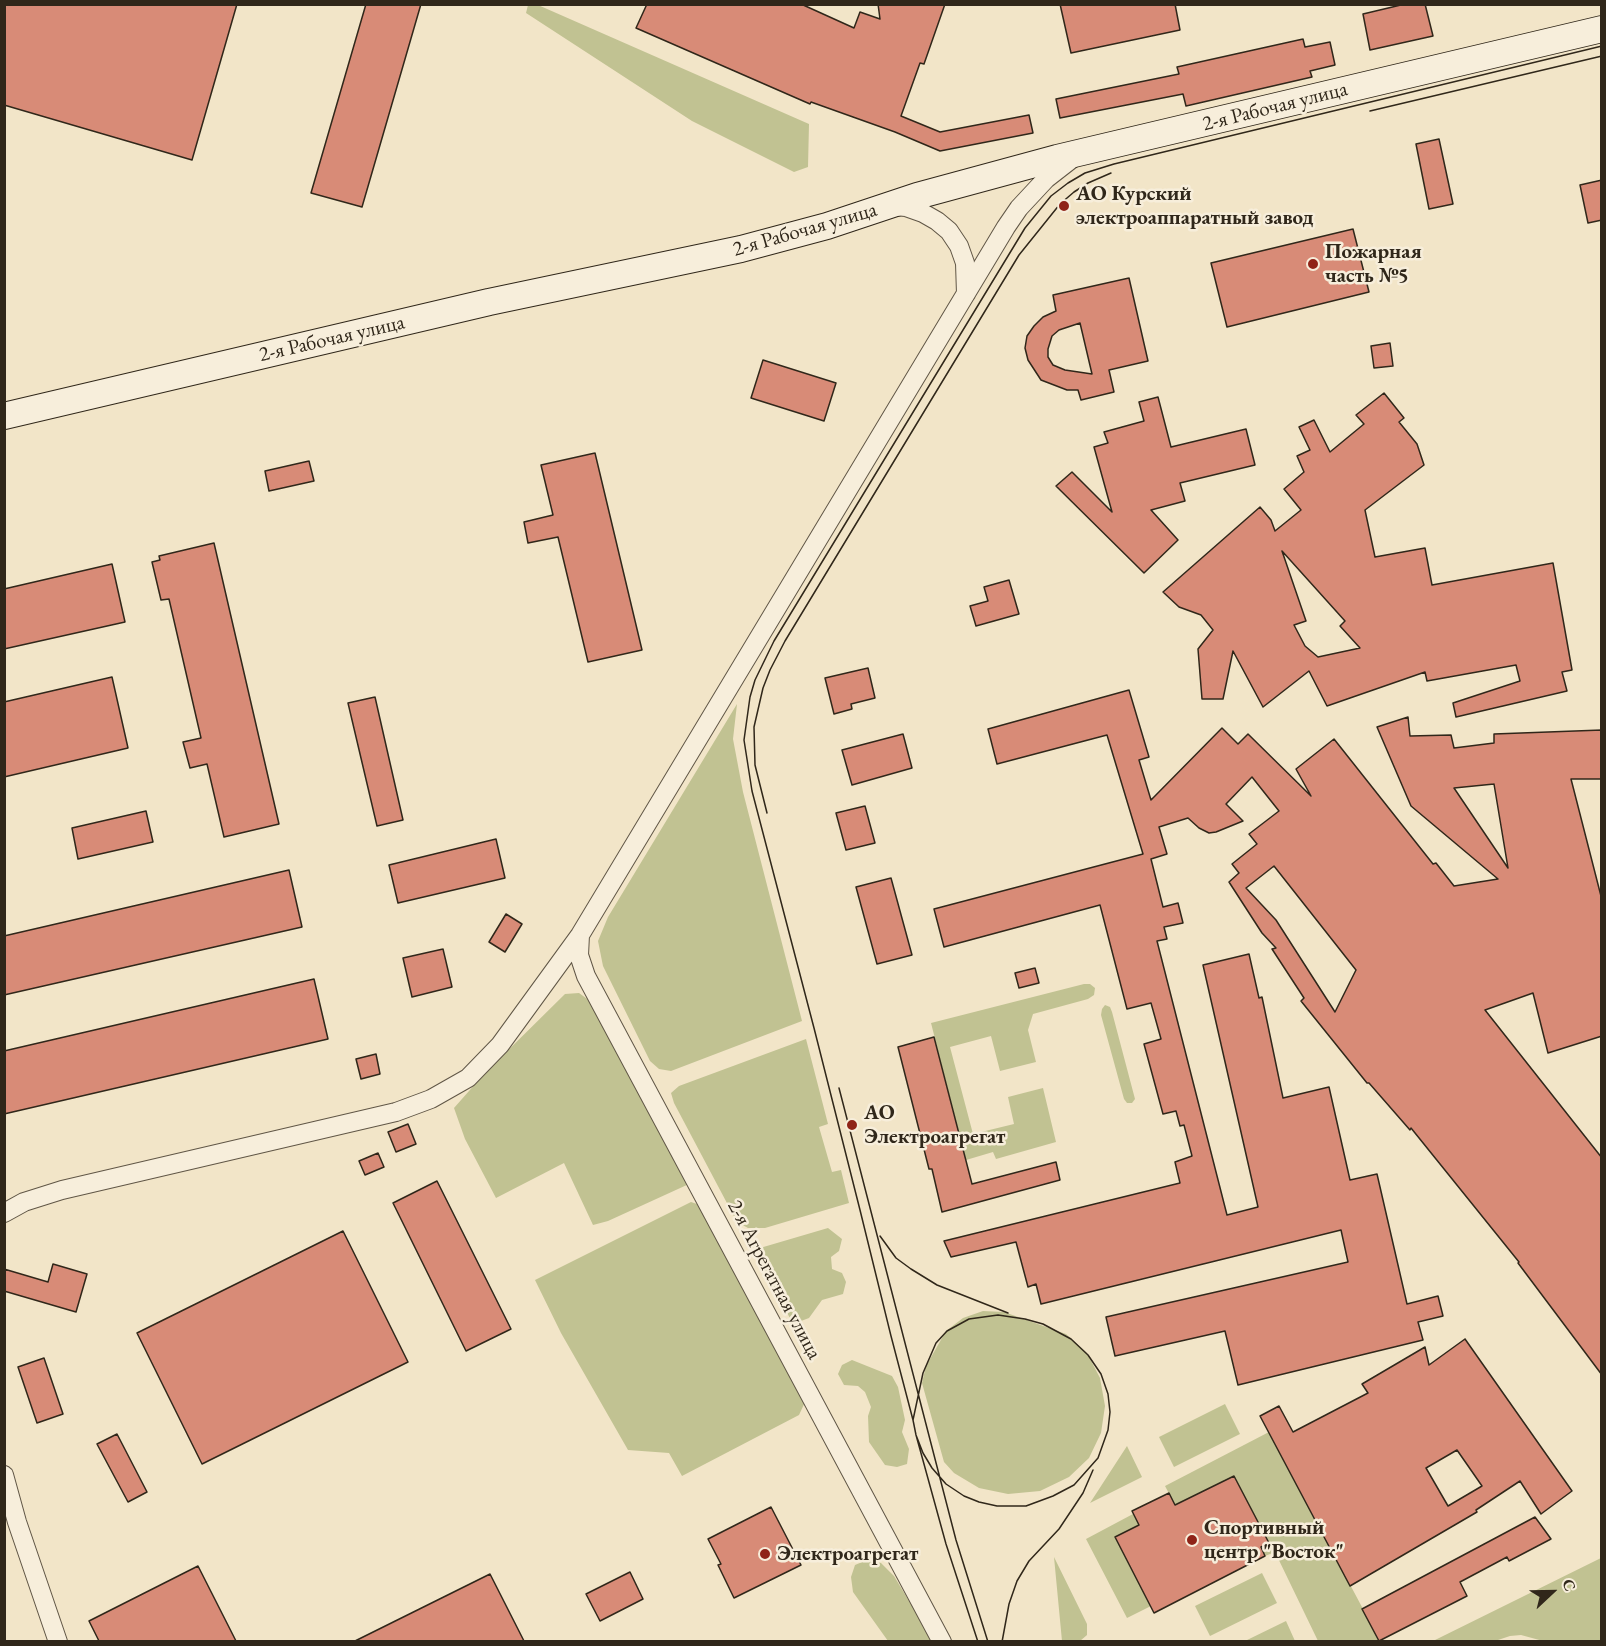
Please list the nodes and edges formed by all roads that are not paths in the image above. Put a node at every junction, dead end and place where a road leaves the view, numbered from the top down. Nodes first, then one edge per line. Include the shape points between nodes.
1 (1602, 29) edge
2 (1076, 155) junction
3 (887, 206) junction
4 (966, 295) junction
5 (4, 416) edge
6 (580, 935) junction
7 (4, 1213) edge
8 (4, 1475) edge
9 (58, 1641) edge
10 (942, 1641) edge

1 - 2 main road, 2-я Рабочая улица
2 - 3 main road, 2-я Рабочая улица
2 - 4 street via 1019,208
3 - 4 street via 930,216 949,231 965,263
3 - 5 main road, 2-я Рабочая улица via 741,249 489,302
4 - 6 street
6 - 7 street via 500,1045 468,1078 431,1099 396,1112 62,1190
6 - 10 street, 2-я Агрегатная улица via 579,954 586,976
8 - 9 street

